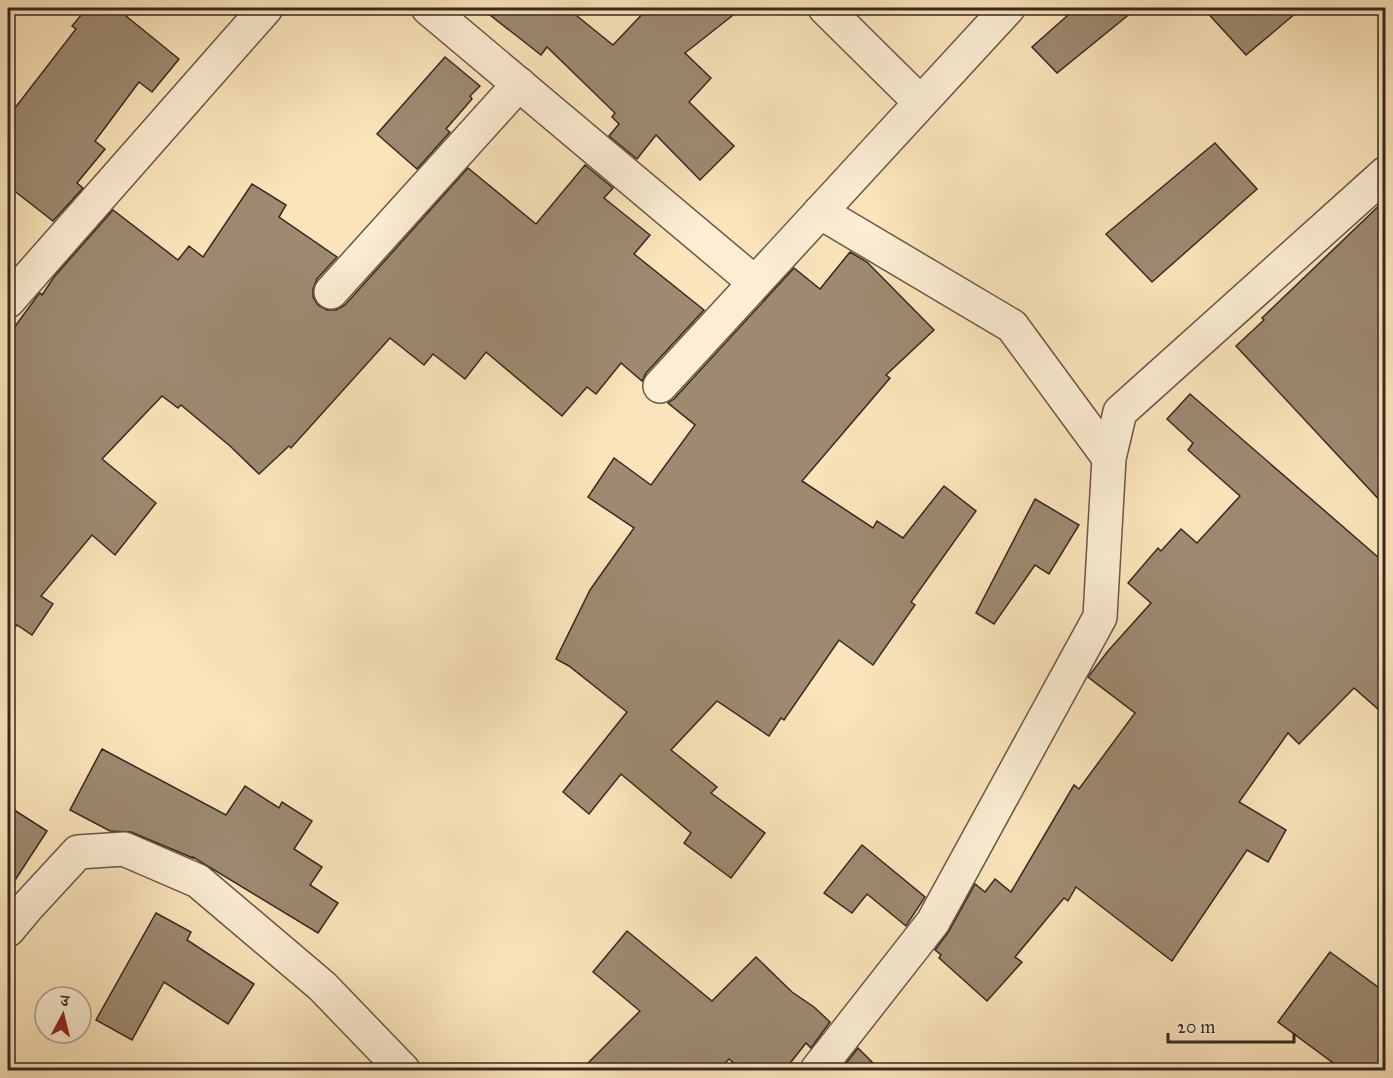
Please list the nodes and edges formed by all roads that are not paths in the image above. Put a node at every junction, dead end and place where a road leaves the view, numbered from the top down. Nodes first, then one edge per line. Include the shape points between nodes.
1 (266, 8) edge
2 (428, 8) edge
3 (825, 8) edge
4 (1008, 8) edge
5 (519, 84) junction
6 (920, 102) junction
7 (1386, 173) edge
8 (820, 212) junction
9 (754, 282) junction
10 (331, 292) dead end
11 (8, 301) edge
12 (660, 386) dead end
13 (1109, 458) junction
14 (8, 930) edge
15 (403, 1071) edge
16 (817, 1071) edge

1 - 11 street
2 - 5 street
3 - 6 street
4 - 6 street
5 - 9 street
5 - 10 street
6 - 8 street
7 - 13 street via 1120,412
8 - 9 street
8 - 13 street via 1012,326
9 - 12 street
13 - 16 street via 1100,617 933,922
14 - 15 street via 78,852 124,849 198,881 322,986

